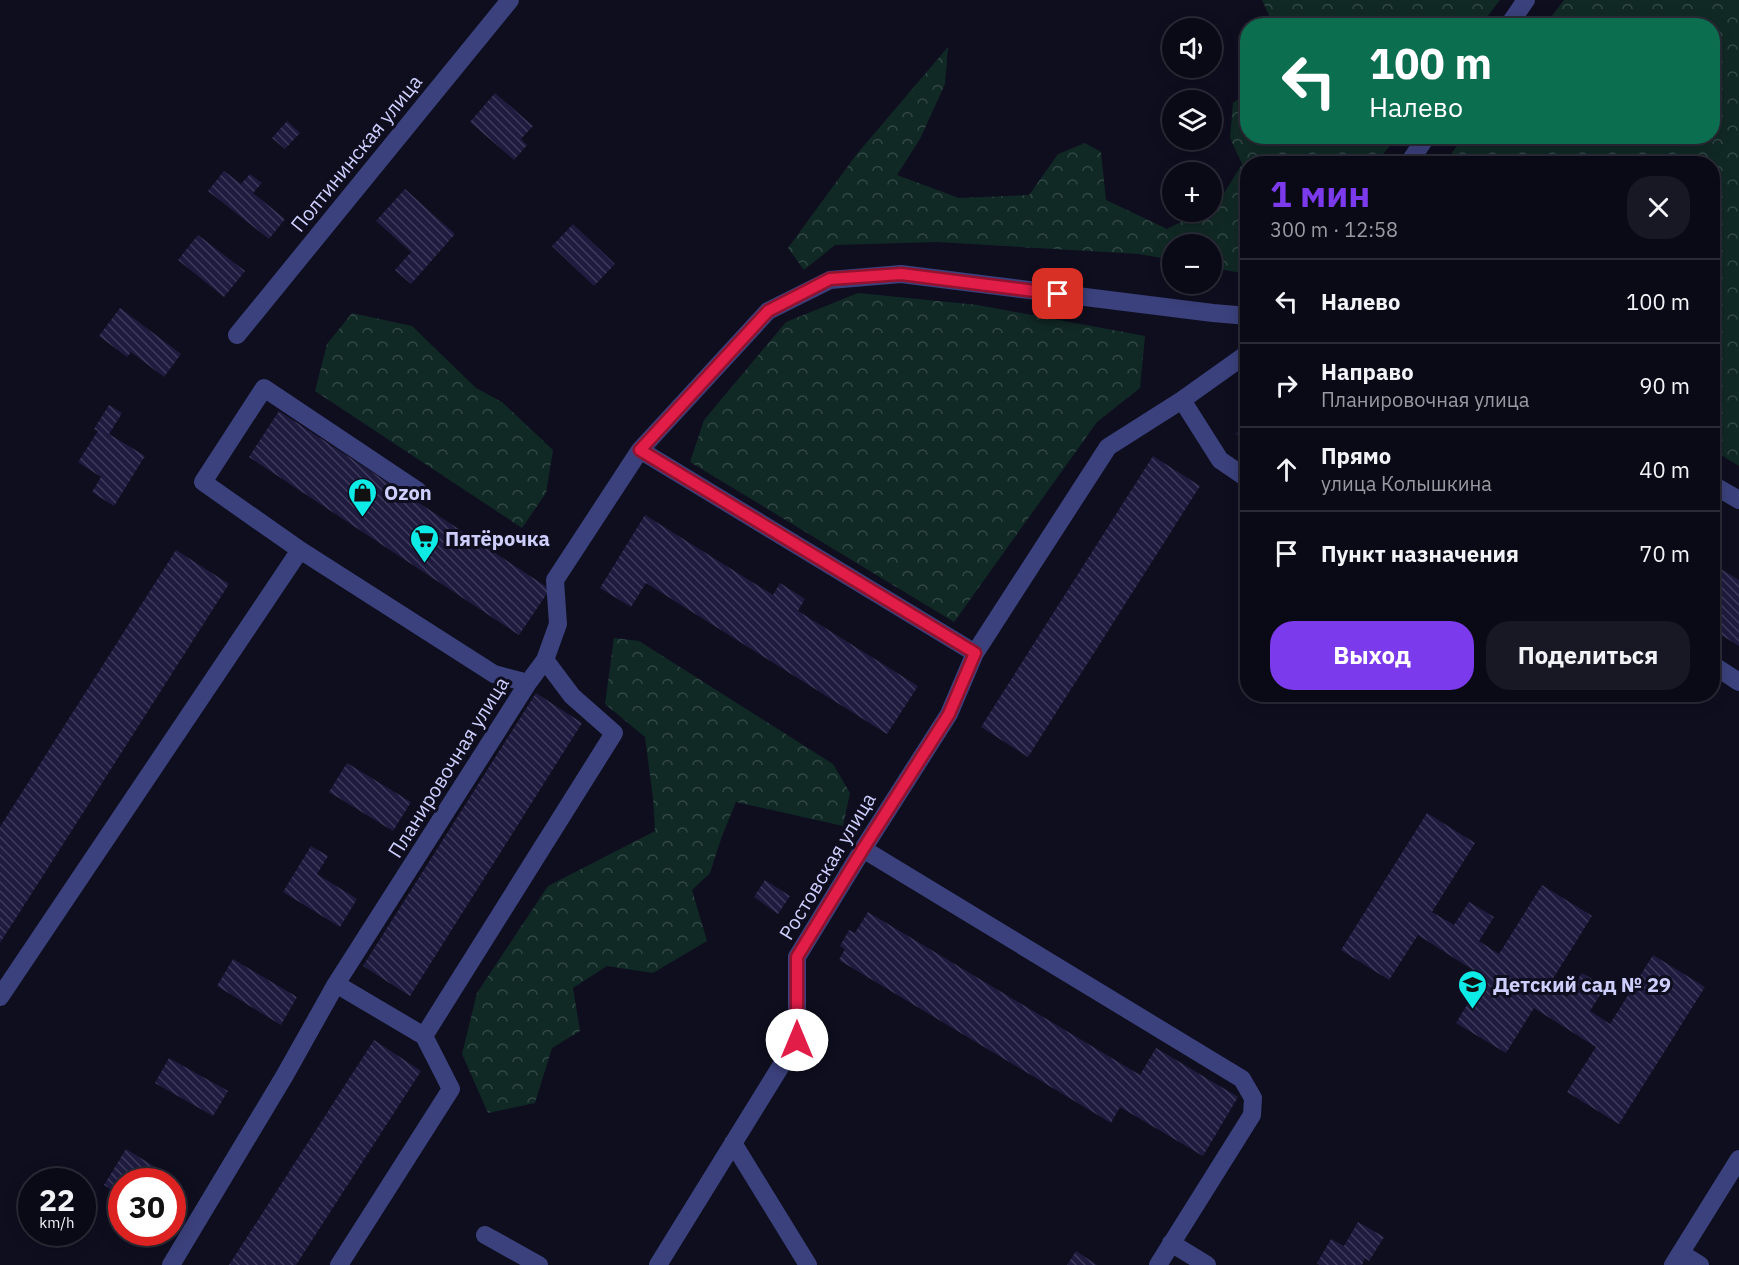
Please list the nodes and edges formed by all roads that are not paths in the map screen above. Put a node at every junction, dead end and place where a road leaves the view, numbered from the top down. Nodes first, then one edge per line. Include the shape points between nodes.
1 (510, 0) edge
2 (1526, 0) edge
3 (1514, 18) edge
4 (1240, 315) edge
5 (237, 335) dead end
6 (1240, 359) edge
7 (1182, 400) junction
8 (640, 450) junction
9 (1240, 474) edge
10 (1720, 488) edge
11 (418, 491) dead end
12 (1739, 500) edge
13 (300, 550) junction
14 (975, 653) junction
15 (545, 660) junction
16 (1720, 670) edge
17 (1739, 682) edge
18 (528, 683) junction
19 (863, 849) junction
20 (336, 984) junction
21 (0, 997) edge
22 (424, 1036) junction
23 (733, 1143) junction
24 (1739, 1159) edge
25 (485, 1235) dead end
26 (1171, 1243) junction
27 (1677, 1259) edge
28 (172, 1265) edge
29 (339, 1265) edge
30 (539, 1265) edge
31 (658, 1265) edge
32 (808, 1265) edge
33 (1158, 1265) edge
34 (1207, 1265) edge
35 (1700, 1265) edge

1 - 5 street, Полтининская улица
2 - 3 street
4 - 8 street, Планировочная улица via 901,274 830,279 768,311
6 - 7 street, Ростовская улица
7 - 9 street via 1220,460
7 - 14 street, Ростовская улица via 1108,447
8 - 14 street
8 - 15 street, Планировочная улица via 555,580 558,624
10 - 12 street
11 - 13 street via 264,388 202,482
13 - 18 street via 494,674
13 - 21 street
14 - 19 street, Ростовская улица via 949,714
15 - 18 street, Планировочная улица
15 - 22 street via 572,696 614,733
16 - 17 street
18 - 20 street, Планировочная улица
19 - 23 street, Ростовская улица via 797,957 797,1040
19 - 26 street via 1242,1079 1253,1098 1252,1116
20 - 22 street
20 - 28 street, Планировочная улица
22 - 29 street via 451,1089
23 - 31 street, Ростовская улица
23 - 32 street
24 - 27 street
25 - 30 street
26 - 33 street
26 - 34 street
27 - 35 street

